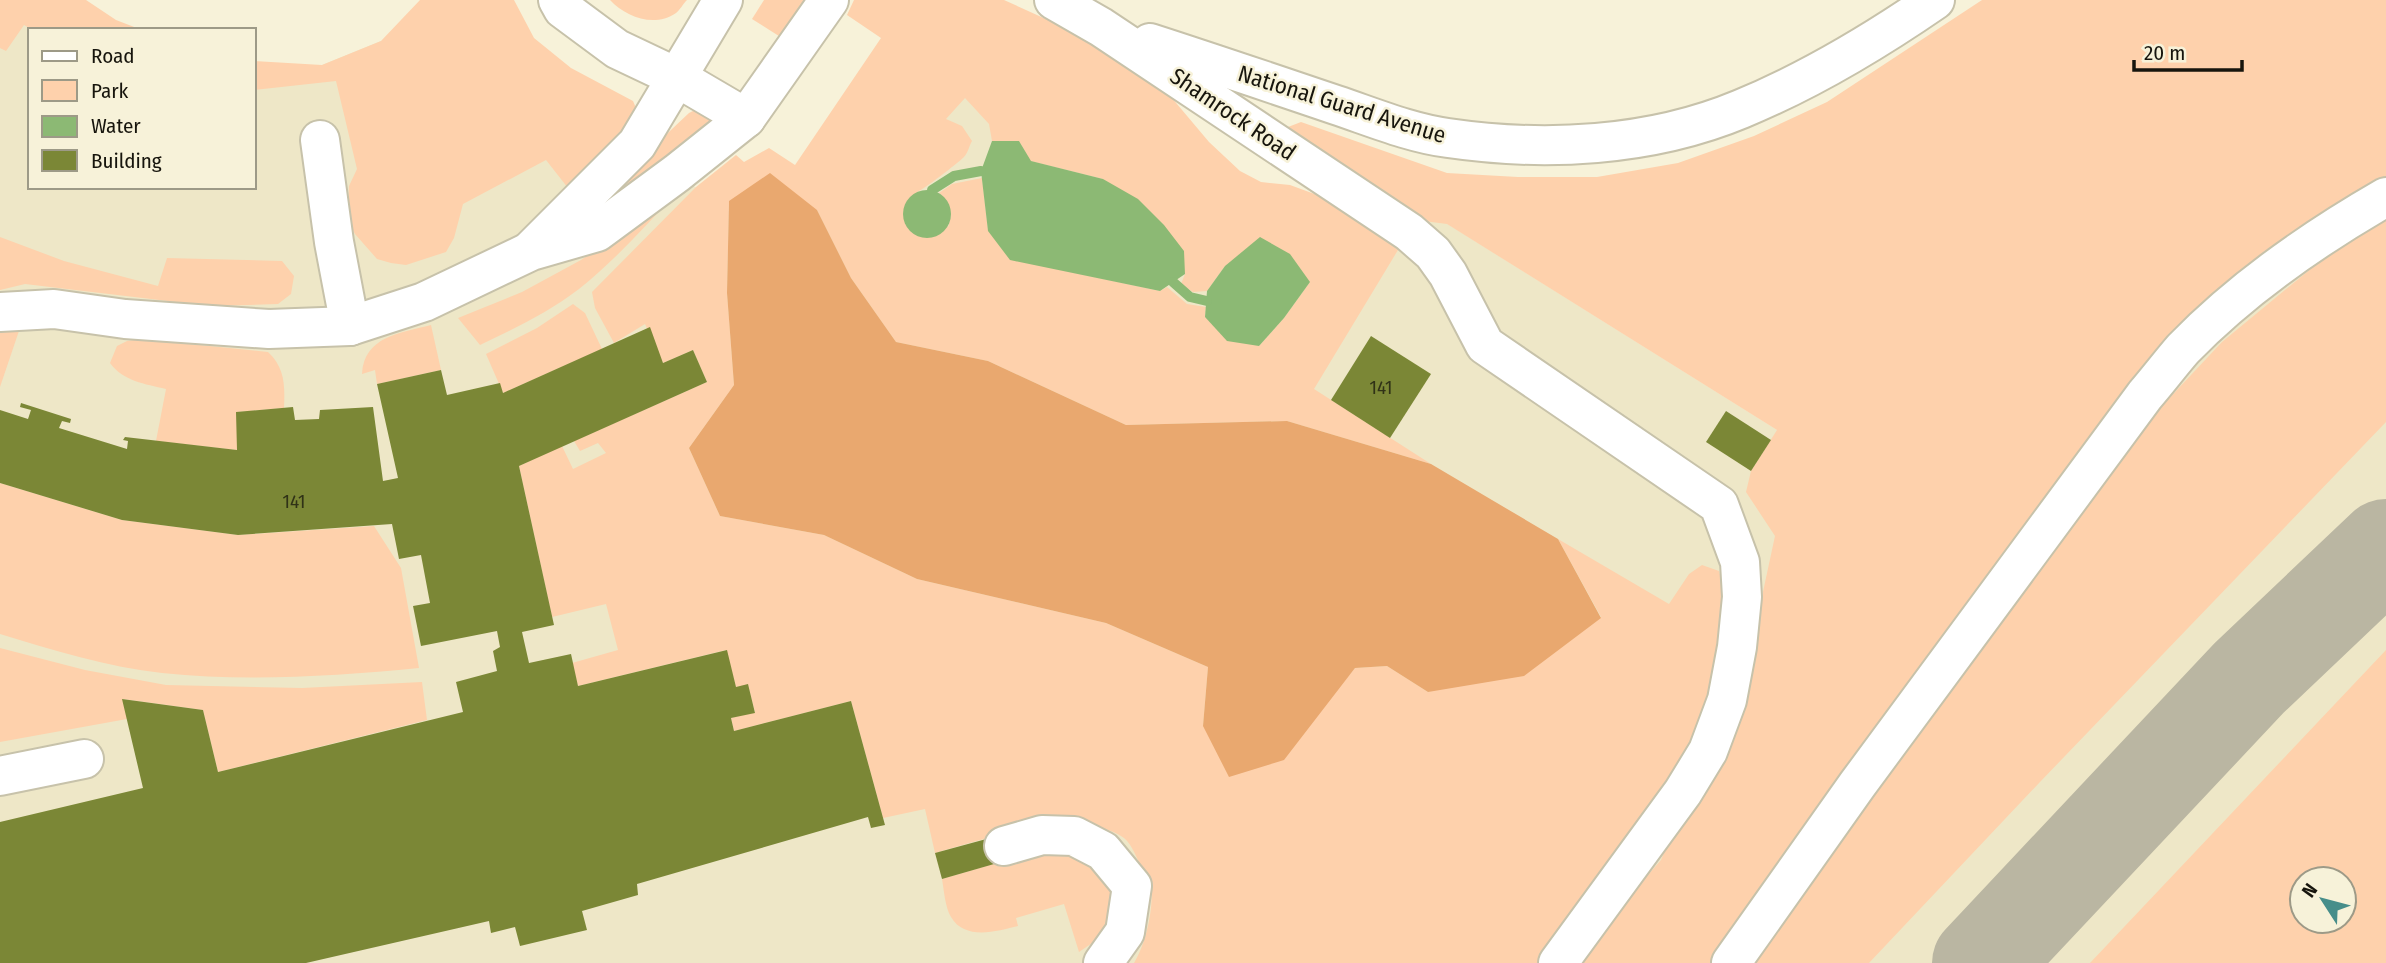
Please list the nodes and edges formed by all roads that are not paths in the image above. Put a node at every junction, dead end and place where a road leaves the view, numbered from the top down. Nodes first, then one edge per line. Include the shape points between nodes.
1 (558, 0) edge
2 (723, 0) edge
3 (829, 0) edge
4 (1054, 0) edge
5 (1935, 0) edge
6 (1101, 27) junction
7 (676, 78) junction
8 (746, 118) junction
9 (320, 140) dead end
10 (2386, 197) edge
11 (531, 251) junction
12 (0, 312) edge
13 (349, 326) junction
14 (84, 759) dead end
15 (0, 776) edge
16 (1004, 845) dead end
17 (1103, 963) edge
18 (1558, 963) edge
19 (1731, 963) edge

1 - 7 street via 563,9 617,49
2 - 7 street
3 - 8 street
4 - 6 street, Shamrock Road
5 - 6 street, National Guard Avenue via 1803,81 1739,110 1669,132 1599,144 1514,145 1446,138
6 - 18 street, Shamrock Road via 1409,232 1448,274 1485,345 1719,505 1740,562 1742,597 1727,700 1708,751 1683,792
7 - 8 street
7 - 11 street via 637,144
8 - 11 street via 597,232
9 - 13 street
10 - 19 street via 2256,282 2184,349 2145,395
11 - 13 street via 424,302
12 - 13 street via 54,309 270,329
14 - 15 street
16 - 17 street via 1042,835 1074,836 1104,851 1132,886 1125,932

